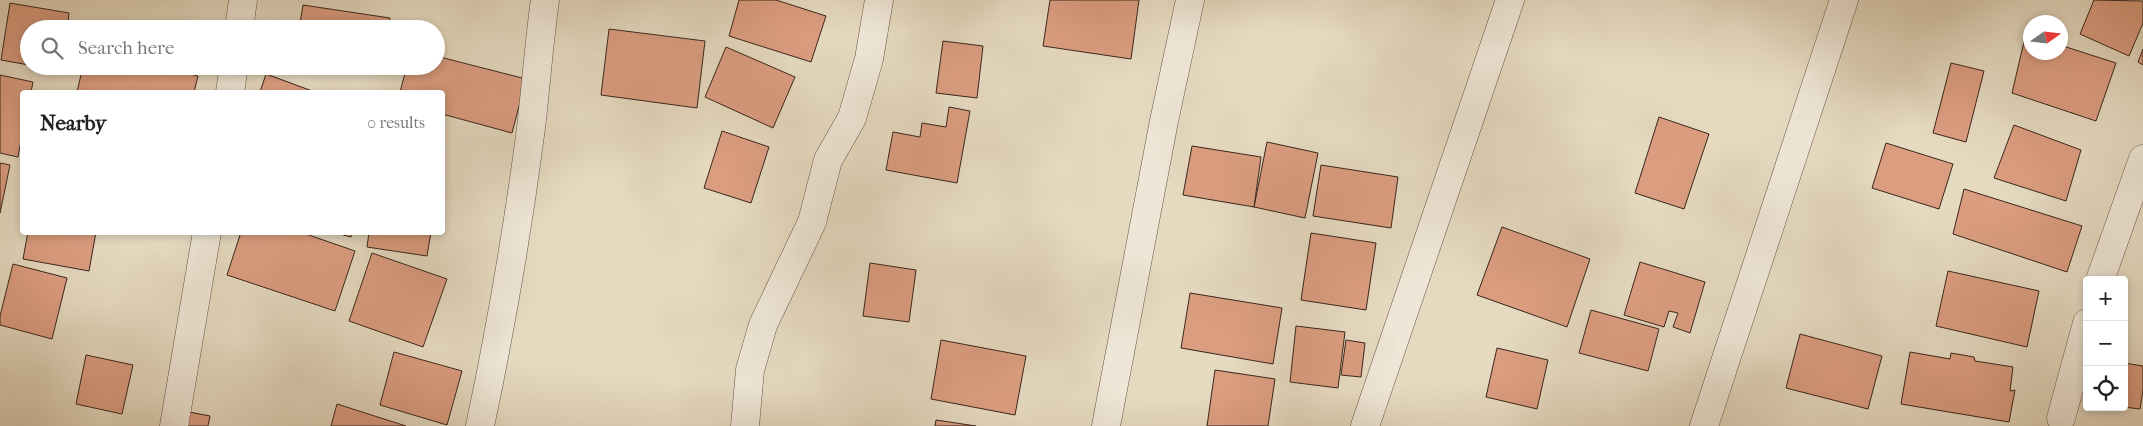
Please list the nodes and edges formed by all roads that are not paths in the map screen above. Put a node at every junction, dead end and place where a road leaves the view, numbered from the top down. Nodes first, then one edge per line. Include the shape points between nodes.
1 (243, 0) edge
2 (545, 0) edge
3 (879, 0) edge
4 (1190, 0) edge
5 (1510, 0) edge
6 (1844, 0) edge
7 (240, 20) edge
8 (233, 75) edge
9 (230, 90) edge
10 (2143, 159) edge
11 (206, 235) edge
12 (2101, 276) edge
13 (2083, 338) edge
14 (2061, 418) dead end
15 (174, 426) edge
16 (480, 426) edge
17 (745, 426) edge
18 (1106, 426) edge
19 (1365, 426) edge
20 (1704, 426) edge

1 - 7 street
2 - 16 street via 531,127 510,267
3 - 17 street via 869,59 852,118 828,160 812,222 763,325 750,370
4 - 18 street
5 - 19 street
6 - 20 street
8 - 9 street
10 - 12 street
11 - 15 street
13 - 14 street

